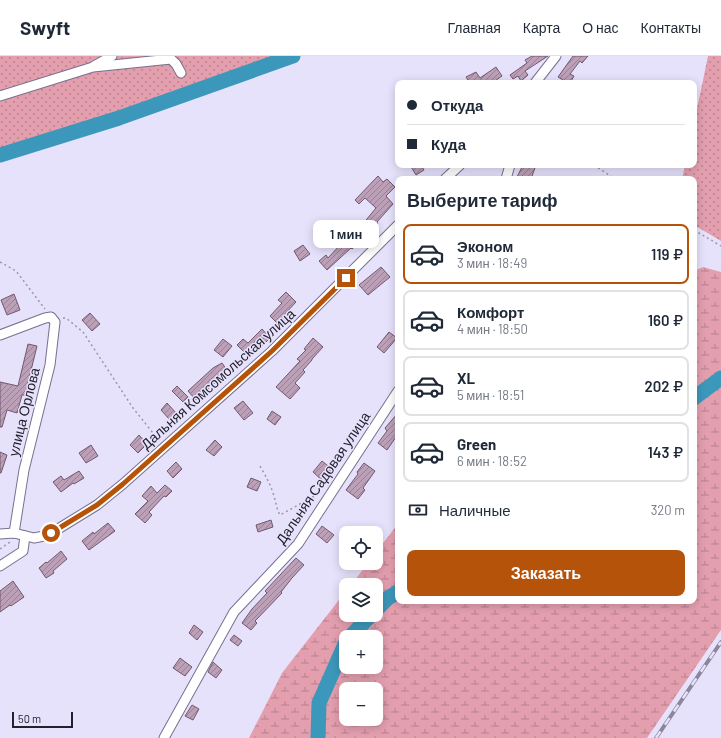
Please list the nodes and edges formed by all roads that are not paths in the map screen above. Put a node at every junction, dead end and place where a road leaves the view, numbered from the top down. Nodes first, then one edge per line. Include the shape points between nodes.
1 (112, 56) edge
2 (556, 56) edge
3 (93, 67) junction
4 (181, 73) dead end
5 (538, 80) edge
6 (0, 96) edge
7 (457, 168) edge
8 (448, 176) edge
9 (395, 228) edge
10 (0, 335) edge
11 (395, 396) edge
12 (14, 532) junction
13 (0, 534) edge
14 (25, 536) junction
15 (0, 566) edge
16 (164, 738) edge

1 - 3 street
2 - 5 street
3 - 4 street via 172,59
3 - 6 street
7 - 8 street
9 - 14 street, Дальняя Комсомольская улица via 272,351 123,484 97,505 58,530 34,538
10 - 12 street, улица Орлова via 45,318 53,319 50,365 24,470
11 - 16 street, Дальняя Садовая улица via 298,544 234,612
12 - 13 street
12 - 14 street
14 - 15 street via 23,550

